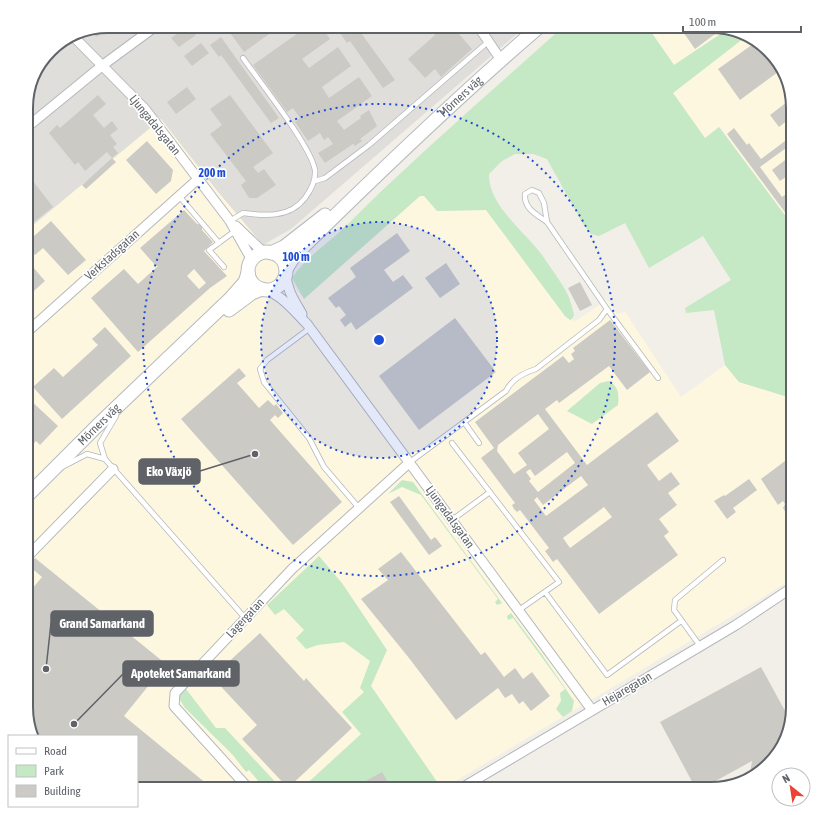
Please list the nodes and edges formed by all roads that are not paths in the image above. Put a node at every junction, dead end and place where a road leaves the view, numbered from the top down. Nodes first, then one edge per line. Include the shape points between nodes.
1 (147, 33) edge
2 (483, 33) edge
3 (532, 33) edge
4 (77, 40) edge
5 (489, 42) junction
6 (242, 58) dead end
7 (501, 60) junction
8 (104, 65) junction
9 (33, 122) edge
10 (383, 167) junction
11 (198, 178) junction
12 (315, 181) junction
13 (179, 196) junction
14 (230, 221) junction
15 (548, 222) junction
16 (235, 231) junction
17 (219, 243) junction
18 (270, 253) junction
19 (224, 267) dead end
20 (249, 268) junction
21 (286, 271) junction
22 (264, 290) junction
23 (608, 309) junction
24 (309, 326) junction
25 (33, 327) edge
26 (173, 355) junction
27 (658, 378) dead end
28 (131, 394) junction
29 (464, 422) junction
30 (452, 443) dead end
31 (480, 443) dead end
32 (105, 459) junction
33 (410, 462) junction
34 (113, 469) junction
35 (33, 489) edge
36 (33, 490) edge
37 (490, 492) junction
38 (359, 508) junction
39 (452, 520) junction
40 (33, 551) edge
41 (723, 560) dead end
42 (545, 592) junction
43 (786, 592) edge
44 (519, 610) junction
45 (245, 618) junction
46 (681, 621) junction
47 (700, 646) junction
48 (592, 710) junction
49 (243, 782) edge
50 (472, 782) edge

1 - 8 street
2 - 5 street
3 - 7 main road, Mörners väg
4 - 8 street, Ljungadalsgatan
5 - 7 street
5 - 12 lane via 370,144 325,178
6 - 12 lane via 305,147 315,170
7 - 10 main road, Mörners väg
8 - 9 street
8 - 11 street, Ljungadalsgatan via 145,109
10 - 18 main road, Mörners väg via 296,238
10 - 21 main road, Mörners väg via 294,256
11 - 13 street, Verkstadsgatan
11 - 14 street, Ljungadalsgatan
12 - 14 lane via 302,202 289,211 262,216 243,213
13 - 17 lane
13 - 25 street, Verkstadsgatan
14 - 16 street, Ljungadalsgatan
14 - 18 street, Ljungadalsgatan via 260,249
15 - 15 lane via 539,193 532,190 525,194 524,202 531,211
15 - 23 lane
16 - 17 lane
16 - 20 street, Ljungadalsgatan via 249,255
17 - 19 lane via 210,250
18 - 20 main road via 262,253 255,257
18 - 21 main road via 281,258
20 - 22 main road via 253,284
20 - 26 main road, Mörners väg via 245,282
21 - 22 main road via 279,286
21 - 24 street, Ljungadalsgatan via 289,291
22 - 24 street, Ljungadalsgatan via 281,298
22 - 26 main road, Mörners väg via 245,297
23 - 27 lane
23 - 29 lane via 593,325 536,369 525,372 510,384 506,391
24 - 33 street, Ljungadalsgatan
24 - 38 lane via 267,360 260,369 264,382 309,438 324,467
26 - 28 main road, Mörners väg
28 - 32 lane via 100,442
28 - 35 main road, Mörners väg
29 - 31 lane
29 - 33 lane
30 - 37 lane
32 - 34 lane
32 - 36 lane via 87,454 60,468
33 - 38 street, Lagergatan
33 - 39 street, Ljungadalsgatan
34 - 40 street
34 - 45 lane
37 - 39 lane
37 - 42 lane via 559,582
38 - 45 street, Lagergatan via 292,569
39 - 44 street, Ljungadalsgatan
41 - 46 lane via 675,600 674,610
42 - 44 lane
42 - 46 lane via 608,675
43 - 47 street, Hejaregatan
44 - 48 street, Ljungadalsgatan
45 - 49 street, Lagergatan via 175,693 174,706
46 - 47 lane
47 - 48 street, Hejaregatan
48 - 50 street, Hejaregatan

